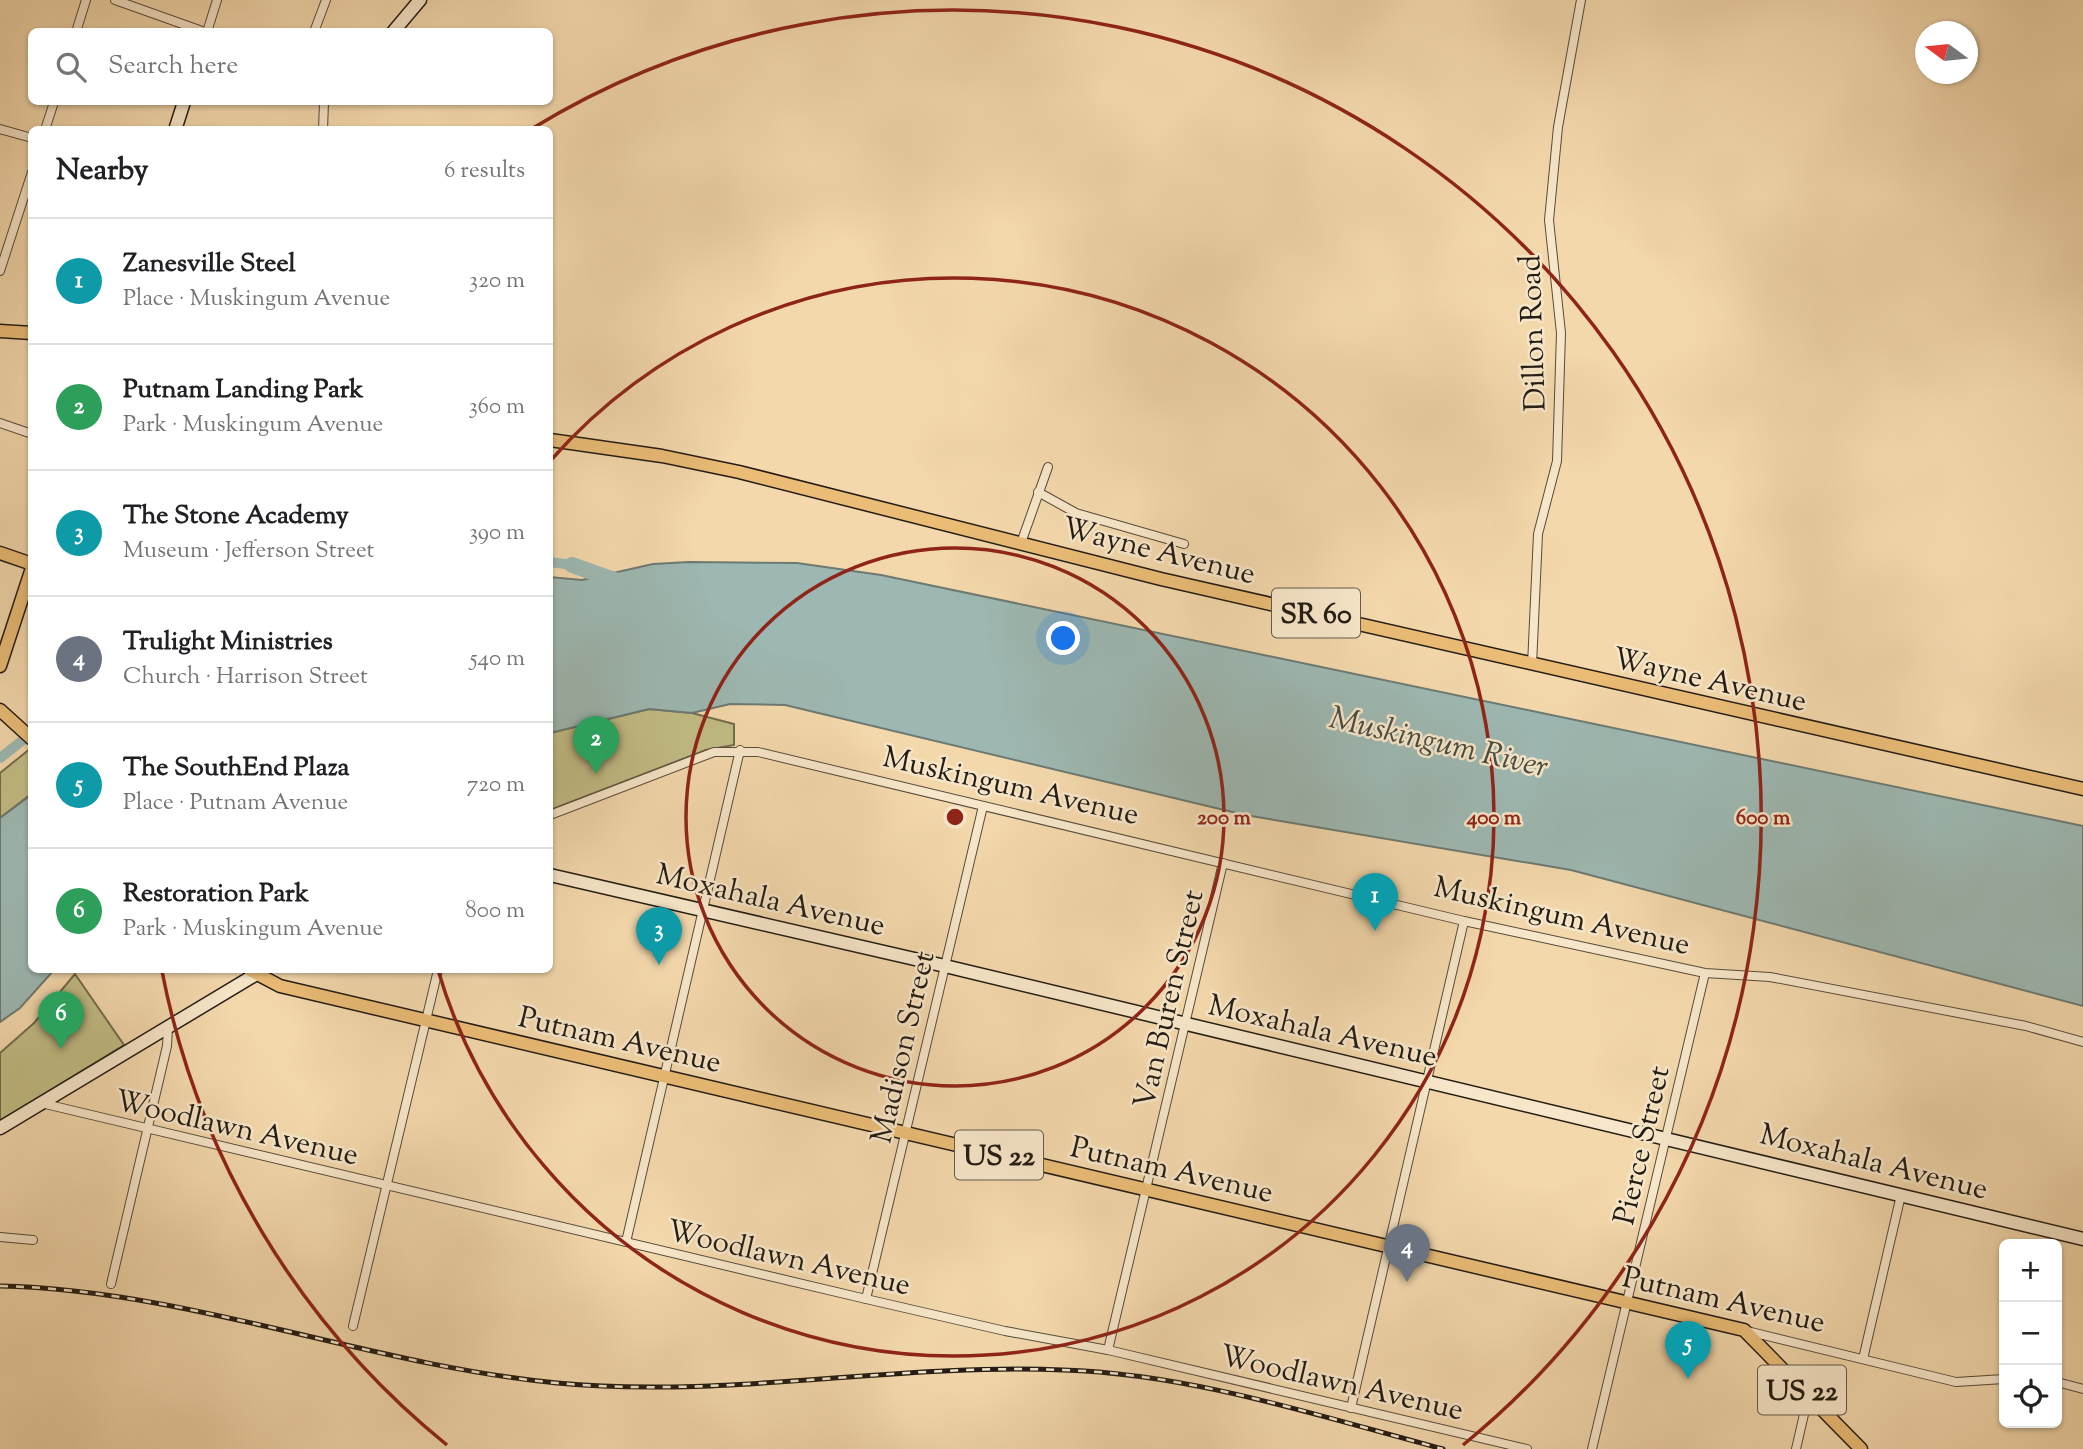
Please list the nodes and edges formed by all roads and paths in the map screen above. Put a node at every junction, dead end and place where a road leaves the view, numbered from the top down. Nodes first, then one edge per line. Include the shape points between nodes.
1 (86, 0) edge
2 (115, 0) edge
3 (217, 0) edge
4 (326, 0) edge
5 (419, 0) edge
6 (1581, 0) edge
7 (77, 28) edge
8 (195, 28) edge
9 (207, 28) edge
10 (316, 28) edge
11 (396, 28) edge
12 (53, 105) edge
13 (183, 105) edge
14 (324, 105) edge
15 (46, 126) edge
16 (176, 126) edge
17 (323, 126) edge
18 (0, 129) edge
19 (28, 137) edge
20 (28, 184) edge
21 (0, 271) edge
22 (0, 331) edge
23 (28, 333) edge
24 (0, 423) edge
25 (28, 433) edge
26 (553, 440) edge
27 (1048, 467) dead end
28 (1038, 492) junction
29 (1021, 543) junction
30 (1184, 544) dead end
31 (0, 553) edge
32 (28, 564) edge
33 (28, 578) edge
34 (1532, 665) junction
35 (0, 666) edge
36 (0, 710) edge
37 (28, 735) edge
38 (740, 750) junction
39 (2083, 789) edge
40 (983, 806) junction
41 (553, 814) edge
42 (1223, 863) junction
43 (553, 876) edge
44 (703, 910) junction
45 (1464, 921) junction
46 (945, 965) junction
47 (253, 973) edge
48 (259, 973) edge
49 (437, 973) edge
50 (1705, 974) junction
51 (426, 1020) junction
52 (1185, 1024) junction
53 (168, 1027) junction
54 (2083, 1042) edge
55 (664, 1076) junction
56 (1427, 1082) junction
57 (41, 1103) junction
58 (0, 1128) edge
59 (147, 1130) junction
60 (905, 1133) junction
61 (1666, 1138) junction
62 (387, 1185) junction
63 (1146, 1189) junction
64 (1902, 1195) junction
65 (0, 1237) edge
66 (33, 1240) dead end
67 (2083, 1240) edge
68 (626, 1242) junction
69 (1389, 1247) junction
70 (111, 1284) dead end
71 (866, 1299) junction
72 (1627, 1303) junction
73 (353, 1326) dead end
74 (1744, 1330) junction
75 (1108, 1350) junction
76 (1863, 1359) junction
77 (1999, 1379) edge
78 (2062, 1383) edge
79 (2083, 1389) edge
80 (1808, 1397) junction
81 (1350, 1408) junction
82 (1489, 1445) edge
83 (1527, 1449) edge
84 (1592, 1449) edge
85 (1796, 1449) edge
86 (1861, 1449) edge

1 - 7 street
2 - 8 street
3 - 9 street
4 - 10 street
5 - 11 street
6 - 34 street, Dillon Road via 1558,127 1549,220 1561,333 1558,448 1538,534
12 - 15 street
13 - 16 street
14 - 17 street
18 - 19 street
20 - 21 street
22 - 23 main road
24 - 25 street
26 - 29 main road, Wayne Avenue / SR 60 via 739,472
27 - 28 street
28 - 29 street
28 - 30 street via 1076,513
29 - 34 main road, Wayne Avenue / SR 60
31 - 32 main road
33 - 35 main road
34 - 39 main road, Wayne Avenue / SR 60
36 - 37 main road
38 - 40 street, Muskingum Avenue
38 - 41 street, Muskingum Avenue via 714,752
38 - 44 street
40 - 42 street, Muskingum Avenue
40 - 46 street, Madison Street
42 - 45 street, Muskingum Avenue
42 - 52 street, Van Buren Street
43 - 44 street, Moxahala Avenue
44 - 46 street, Moxahala Avenue
44 - 55 street
45 - 50 street, Muskingum Avenue
45 - 56 street
46 - 52 street, Moxahala Avenue
46 - 60 street, Madison Street
47 - 53 street
48 - 51 main road, Putnam Avenue / US 22 via 279,986
49 - 51 street
50 - 54 street, Muskingum Avenue via 1770,977
50 - 61 street, Pierce Street
51 - 55 main road, Putnam Avenue / US 22
51 - 62 street
52 - 56 street, Moxahala Avenue
52 - 63 street, Van Buren Street
53 - 57 street
53 - 59 street
55 - 60 main road, Putnam Avenue / US 22
55 - 68 street
56 - 61 street, Moxahala Avenue
56 - 69 street
57 - 58 street
57 - 59 street, Woodlawn Avenue
59 - 62 street, Woodlawn Avenue
59 - 70 street
60 - 63 main road, Putnam Avenue / US 22
60 - 71 street, Madison Street
61 - 64 street, Moxahala Avenue
61 - 72 street, Pierce Street
62 - 68 street, Woodlawn Avenue
62 - 73 street
63 - 69 main road, Putnam Avenue / US 22
63 - 75 street, Van Buren Street
64 - 67 street, Moxahala Avenue
64 - 76 street
65 - 66 street
68 - 71 street, Woodlawn Avenue
69 - 72 main road, Putnam Avenue / US 22
69 - 81 street
71 - 75 street, Woodlawn Avenue
72 - 74 main road, Putnam Avenue / US 22
72 - 84 street, Pierce Street
74 - 76 street, Putnam Avenue
74 - 80 main road, US 22
75 - 81 street, Woodlawn Avenue
76 - 77 street, Putnam Avenue via 1956,1382
78 - 79 street
80 - 85 street
80 - 86 main road, US 22
81 - 82 street, Woodlawn Avenue
82 - 83 street, Woodlawn Avenue

